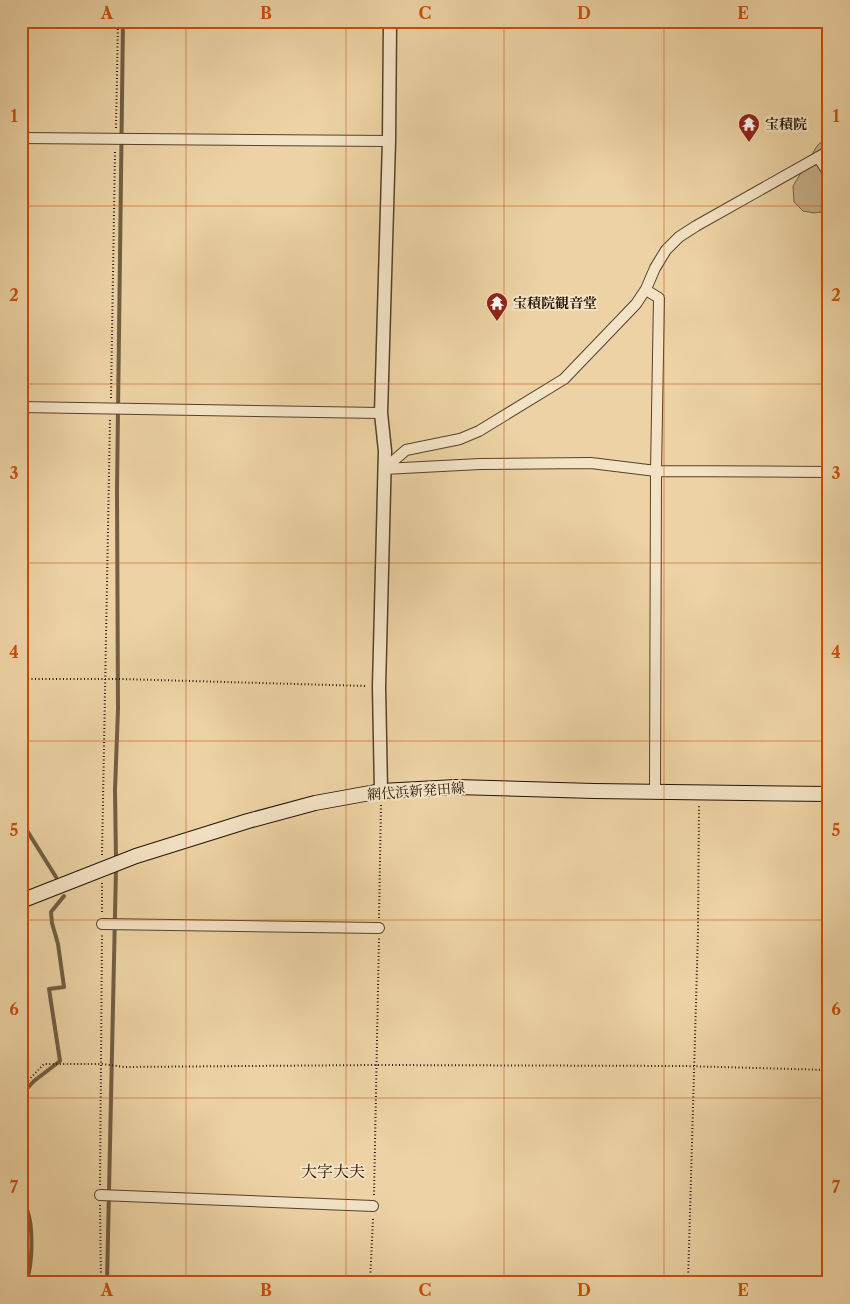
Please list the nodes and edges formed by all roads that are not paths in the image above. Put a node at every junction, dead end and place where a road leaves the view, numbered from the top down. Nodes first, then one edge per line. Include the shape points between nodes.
1 (390, 21) edge
2 (21, 138) edge
3 (389, 141) junction
4 (829, 151) edge
5 (818, 157) junction
6 (829, 174) edge
7 (646, 290) junction
8 (21, 407) edge
9 (381, 413) junction
10 (384, 469) junction
11 (656, 471) junction
12 (829, 472) edge
13 (381, 791) junction
14 (656, 792) junction
15 (829, 794) edge
16 (21, 901) edge
17 (102, 924) road end
18 (379, 928) road end
19 (100, 1195) road end
20 (373, 1206) road end

1 - 3 street
2 - 3 street
3 - 9 street
4 - 5 street
5 - 6 street
5 - 7 street via 679,237 666,250
7 - 10 street via 564,379 479,431 460,439 406,450
7 - 11 street via 659,298
8 - 9 street
9 - 10 street
10 - 11 street via 591,463
10 - 13 street
11 - 12 street
11 - 14 street
13 - 14 main road, 網代浜新発田線 via 456,787
13 - 16 main road, 網代浜新発田線 via 315,803 156,849
14 - 15 main road, 網代浜新発田線
17 - 18 street
19 - 20 street

